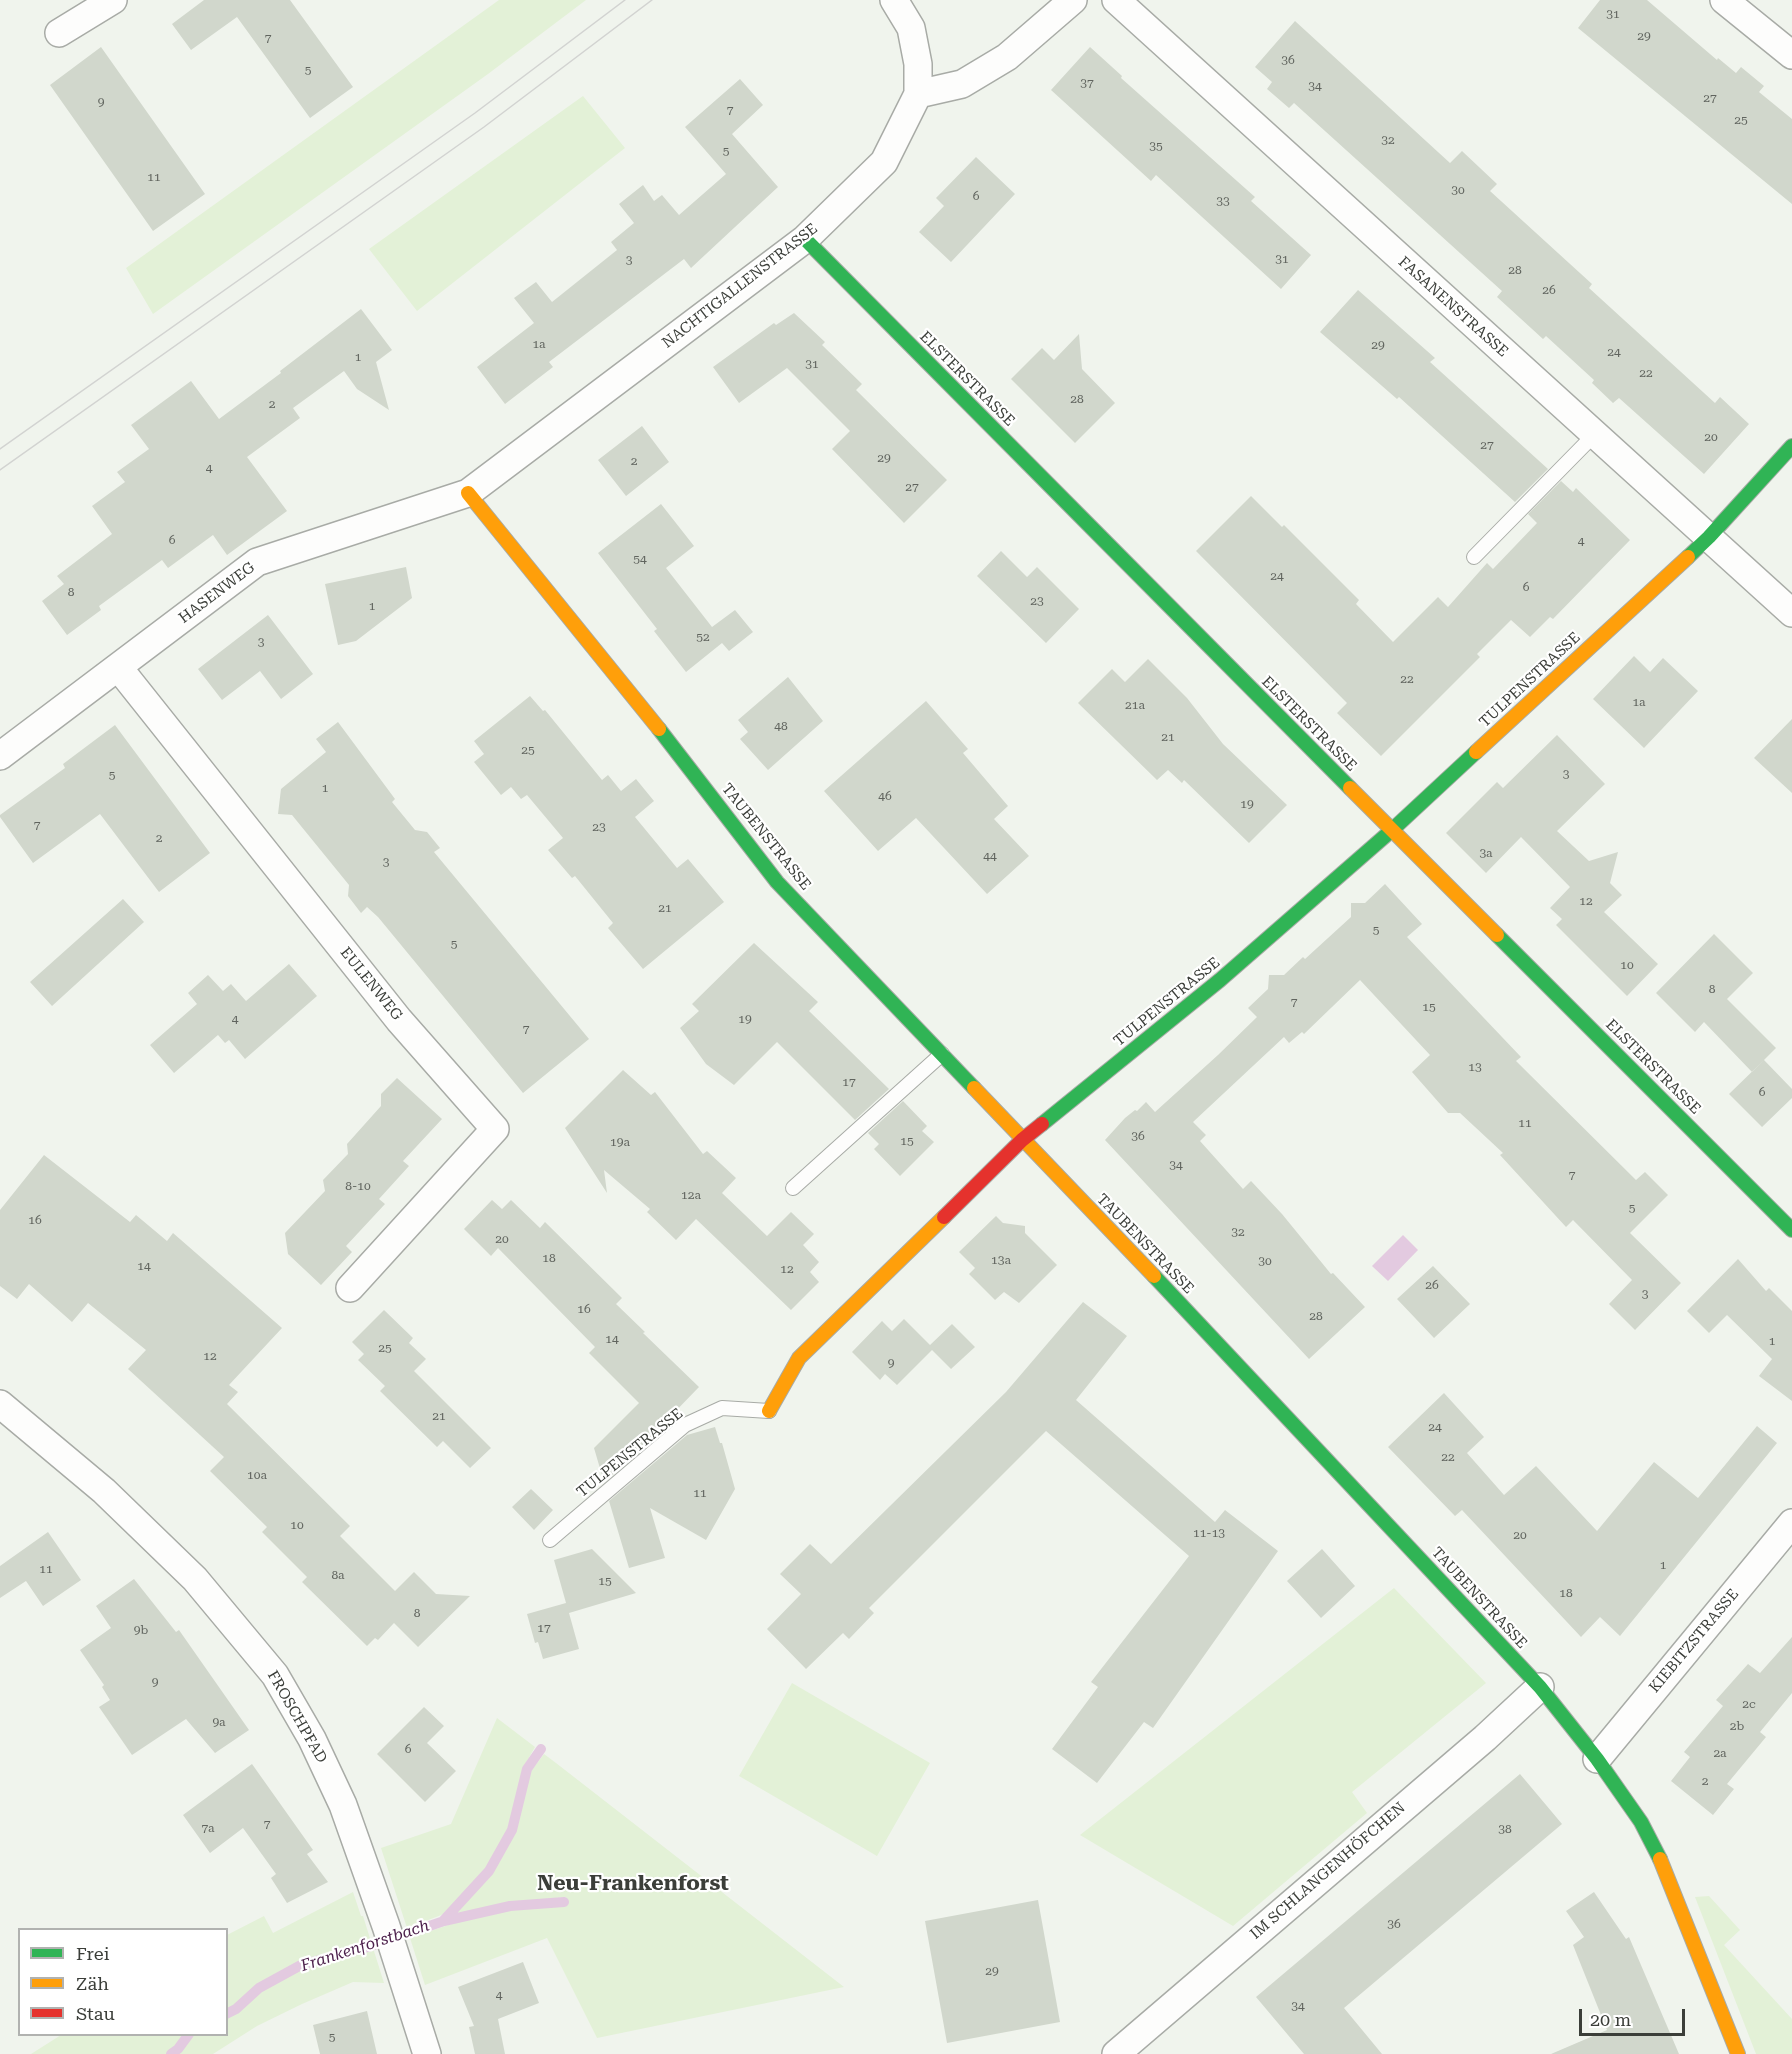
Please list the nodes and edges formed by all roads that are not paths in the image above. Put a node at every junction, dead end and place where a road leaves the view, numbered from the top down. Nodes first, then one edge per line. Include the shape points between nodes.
1 (113, 0) edge
2 (894, 0) edge
3 (1073, 0) edge
4 (1116, 0) edge
5 (1724, 0) edge
6 (59, 33) dead end
7 (1792, 55) edge
8 (918, 94) junction
9 (805, 239) junction
10 (1594, 435) junction
11 (1792, 446) edge
12 (468, 493) junction
13 (1709, 537) junction
14 (1474, 557) dead end
15 (1792, 613) edge
16 (118, 668) junction
17 (0, 756) edge
18 (1392, 830) junction
19 (942, 1054) junction
20 (1022, 1140) junction
21 (793, 1188) dead end
22 (1792, 1230) edge
23 (350, 1288) dead end
24 (0, 1404) edge
25 (769, 1411) joint
26 (1792, 1523) edge
27 (550, 1540) dead end
28 (1540, 1687) junction
29 (1597, 1759) junction
30 (427, 2054) edge
31 (1116, 2054) edge
32 (1737, 2054) edge

1 - 6 street
2 - 8 street via 911,28 918,64
3 - 8 street via 1007,57 962,84
4 - 10 street, FASANENSTRASSE
5 - 7 street
8 - 9 street, NACHTIGALLENSTRASSE via 884,162
9 - 12 street, NACHTIGALLENSTRASSE
9 - 18 street, ELSTERSTRASSE
10 - 13 street, FASANENSTRASSE
10 - 14 lane
11 - 13 street, TULPENSTRASSE
12 - 16 street, HASENWEG via 257,562
12 - 19 street, TAUBENSTRASSE via 688,765 777,882
13 - 15 street, FASANENSTRASSE
13 - 18 street, TULPENSTRASSE
16 - 17 street, HASENWEG
16 - 23 street, EULENWEG via 399,1020 495,1129
18 - 20 street, TULPENSTRASSE via 1220,980
18 - 22 street, ELSTERSTRASSE
19 - 20 street, TAUBENSTRASSE
19 - 21 lane
20 - 25 street, TULPENSTRASSE via 799,1358
20 - 28 street, TAUBENSTRASSE
24 - 30 street, FROSCHPFAD via 104,1491 188,1572 275,1675 312,1739 343,1805
25 - 27 lane, TULPENSTRASSE via 723,1408 685,1425
26 - 29 street, KIEBITZSTRASSE
28 - 29 street, TAUBENSTRASSE
28 - 31 street, IM SCHLANGENHÖFCHEN
29 - 32 street, TAUBENSTRASSE via 1641,1822 1662,1864

